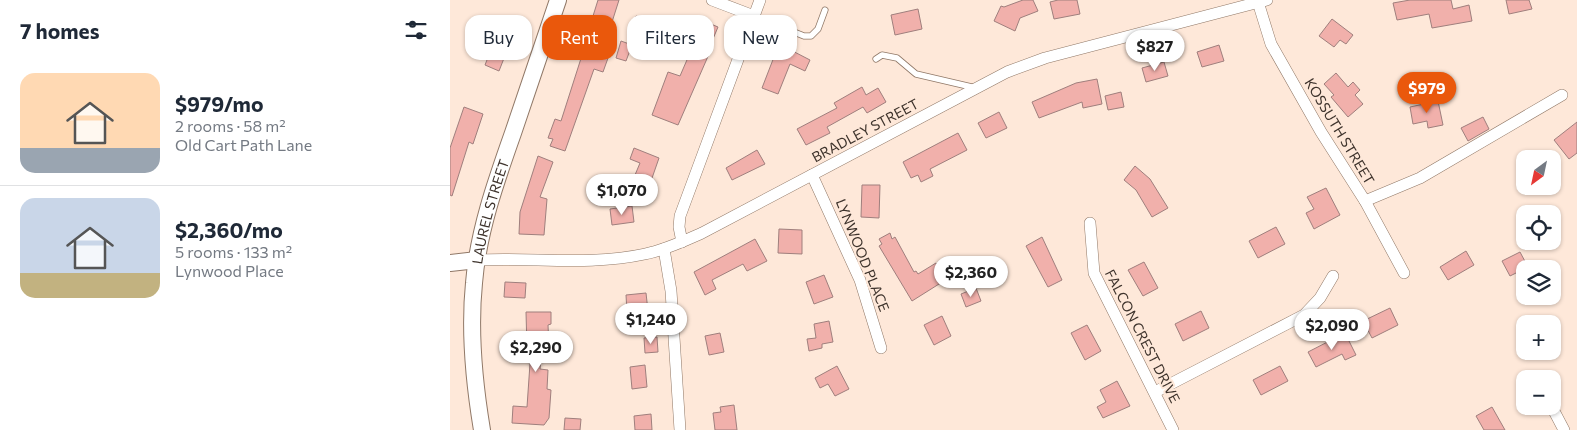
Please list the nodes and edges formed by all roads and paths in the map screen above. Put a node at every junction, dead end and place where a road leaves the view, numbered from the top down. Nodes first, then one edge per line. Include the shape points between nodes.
1 (558, 0) edge
2 (712, 0) edge
3 (760, 0) edge
4 (1262, 1) edge
5 (825, 10) dead end
6 (751, 15) edge
7 (754, 15) edge
8 (797, 33) edge
9 (876, 59) dead end
10 (739, 60) edge
11 (976, 88) junction
12 (1562, 95) dead end
13 (812, 175) junction
14 (1365, 201) junction
15 (1090, 223) dead end
16 (682, 242) junction
17 (664, 249) junction
18 (477, 260) junction
19 (450, 263) edge
20 (1404, 273) dead end
21 (1333, 276) dead end
22 (881, 348) dead end
23 (1155, 392) junction
24 (1556, 415) edge
25 (482, 430) edge
26 (680, 430) edge
27 (1173, 430) edge
28 (1564, 430) edge

1 - 18 street, LAUREL STREET via 494,190
2 - 6 street
3 - 7 street
4 - 11 street, BRADLEY STREET via 1045,58
4 - 14 street, KOSSUTH STREET via 1272,44 1321,132
5 - 8 lane via 818,29 811,36
9 - 11 lane via 882,55 897,58 916,74
10 - 16 street via 680,216
11 - 13 street, BRADLEY STREET
12 - 14 street via 1420,178
13 - 16 street, BRADLEY STREET
13 - 22 street, LYNWOOD PLACE via 860,280
14 - 20 street, KOSSUTH STREET
15 - 23 street, FALCON CREST DRIVE via 1094,273
16 - 17 street, BRADLEY STREET
17 - 18 street, BRADLEY STREET via 607,260
17 - 26 street via 671,291
18 - 19 street
18 - 25 street, LAUREL STREET via 473,334 475,383
21 - 23 street via 1320,298 1304,315
23 - 27 street, FALCON CREST DRIVE
24 - 28 street

